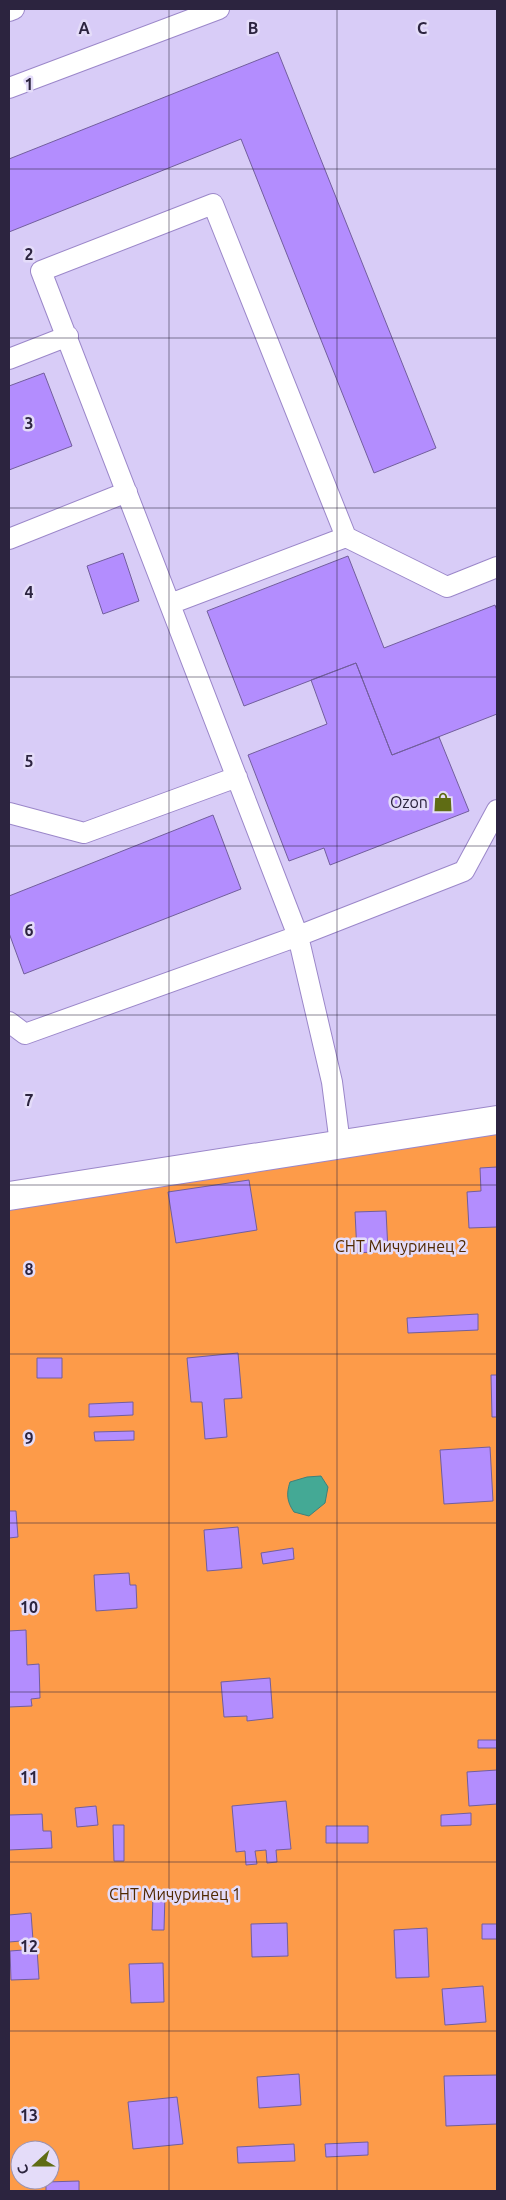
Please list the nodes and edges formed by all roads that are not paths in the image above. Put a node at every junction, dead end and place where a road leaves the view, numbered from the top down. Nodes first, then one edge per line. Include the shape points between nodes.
1 (14, 9) edge
2 (219, 9) edge
3 (9, 11) edge
4 (9, 88) edge
5 (68, 336) junction
6 (9, 359) edge
7 (127, 492) junction
8 (346, 537) junction
9 (9, 539) edge
10 (497, 567) edge
11 (170, 604) junction
12 (237, 777) junction
13 (497, 810) edge
14 (9, 813) edge
15 (298, 936) junction
16 (9, 1022) edge
17 (497, 1120) edge
18 (340, 1144) junction
19 (9, 1196) edge

1 - 3 lane
2 - 4 lane
5 - 6 lane
5 - 7 lane
5 - 8 lane via 41,271 213,204
7 - 9 lane
7 - 11 lane
8 - 10 lane via 447,587
8 - 11 lane
11 - 12 lane
12 - 14 lane via 84,833
12 - 15 lane
13 - 15 lane via 464,871
15 - 16 lane via 25,1034
15 - 18 lane via 332,1082
17 - 18 street
18 - 19 street

